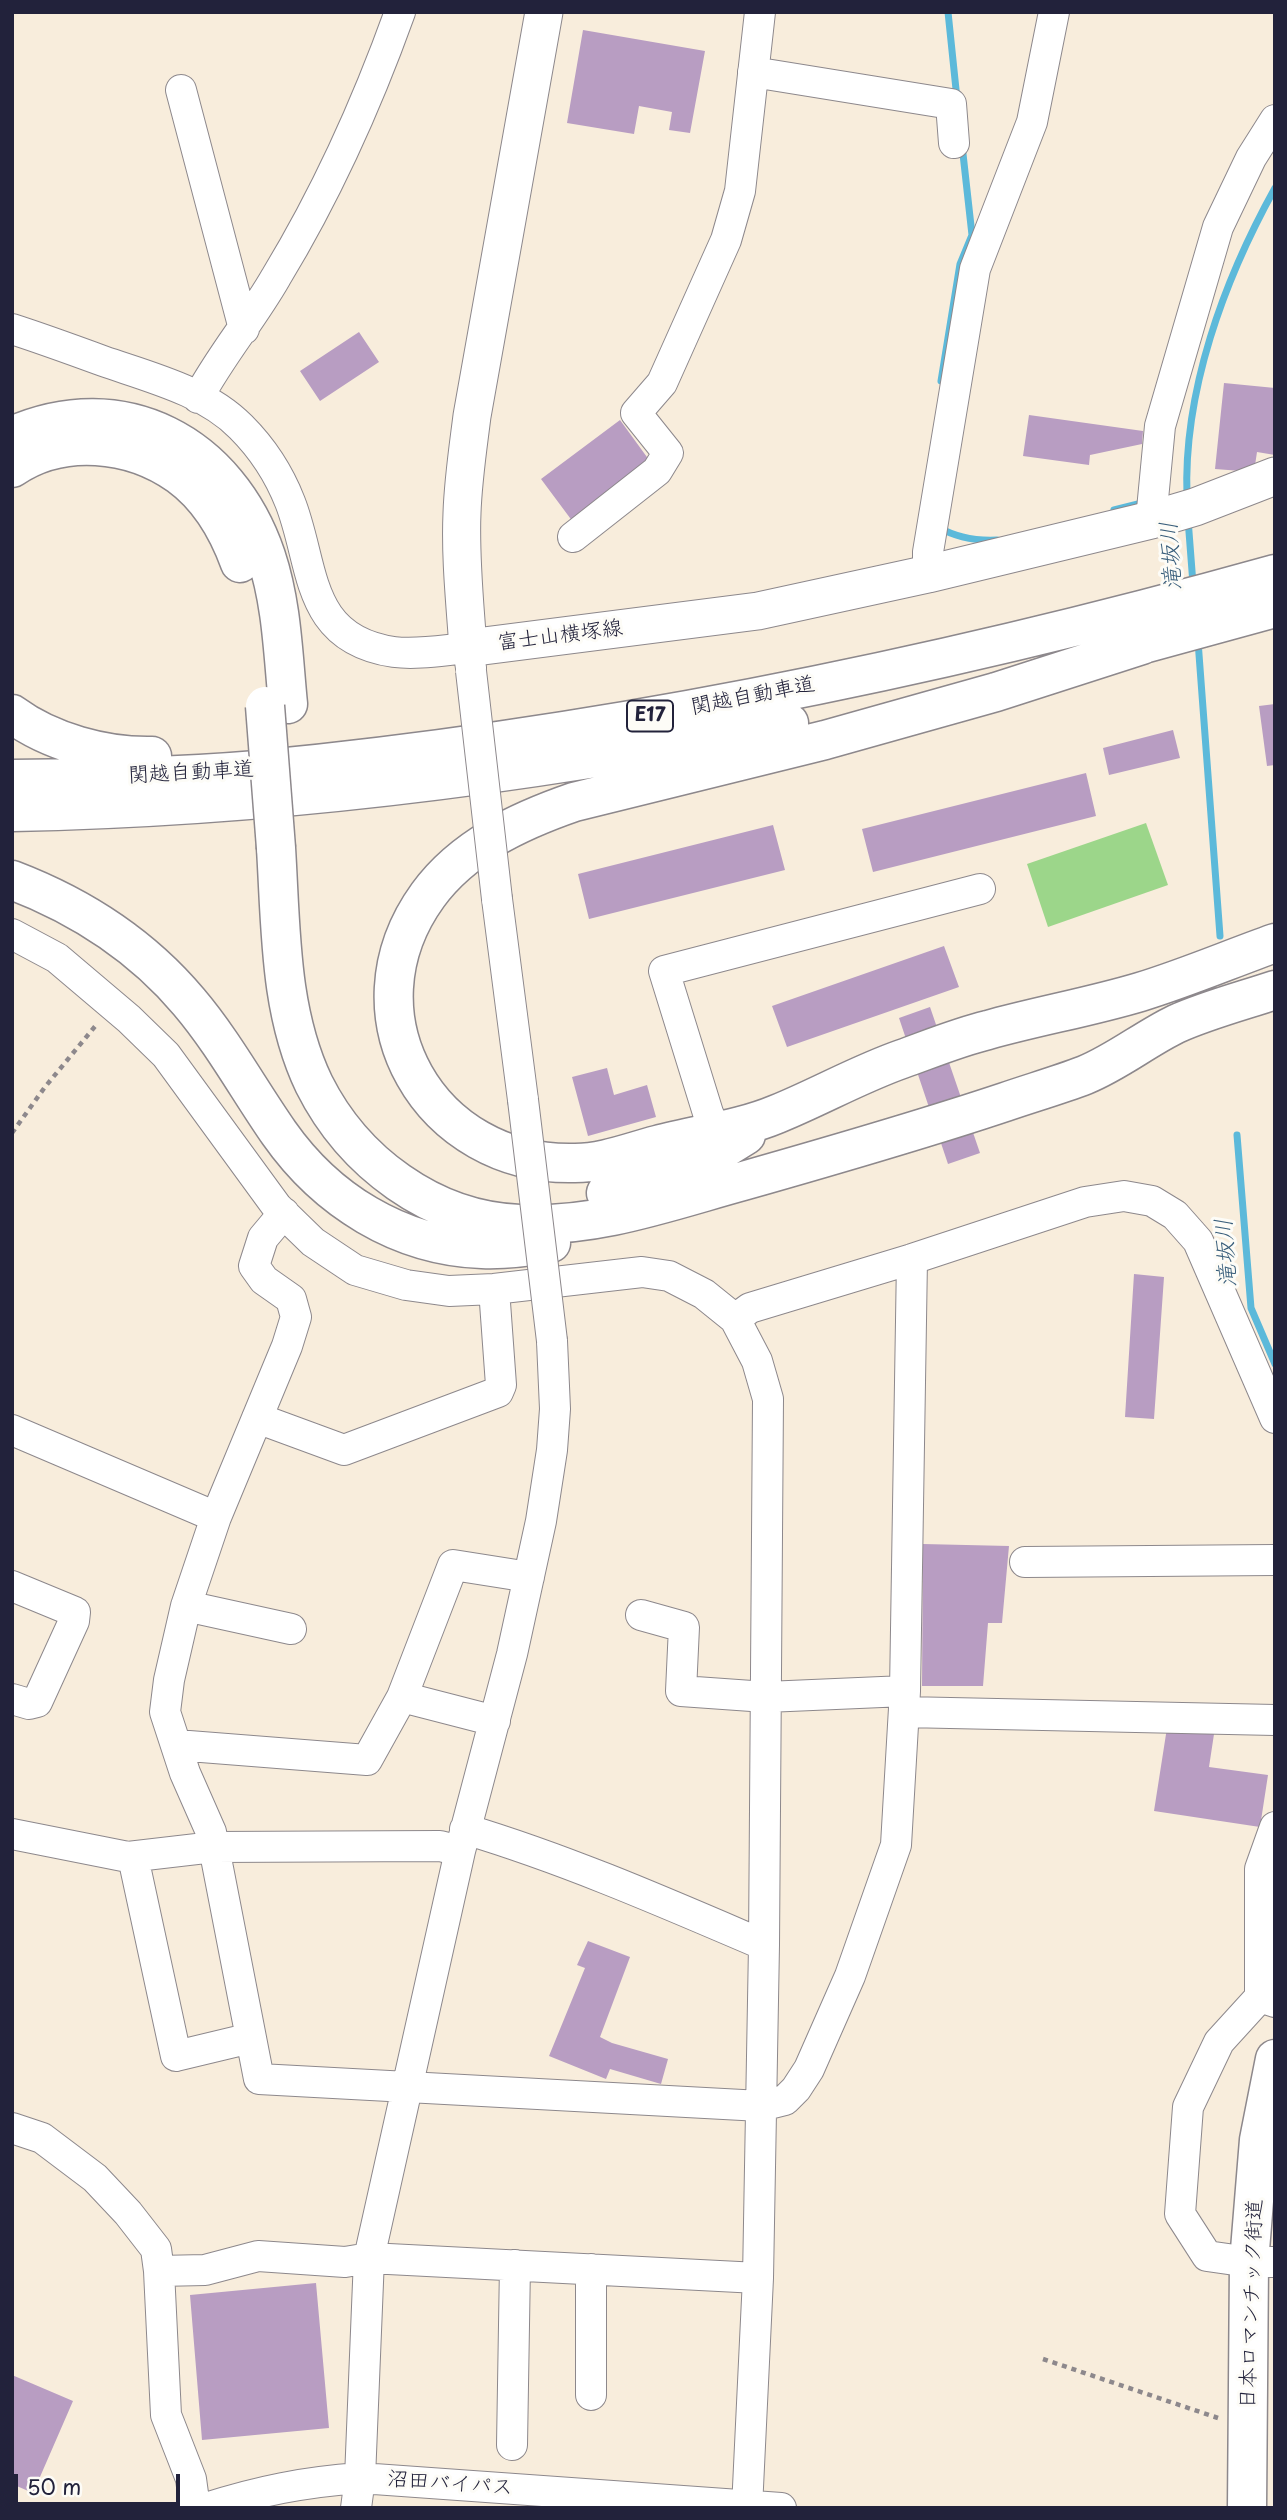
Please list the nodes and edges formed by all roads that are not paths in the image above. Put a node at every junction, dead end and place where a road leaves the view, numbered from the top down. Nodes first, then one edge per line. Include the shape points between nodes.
1 (400, 12) edge
2 (544, 12) edge
3 (760, 12) edge
4 (1054, 12) edge
5 (753, 72) junction
6 (181, 90) dead end
7 (1275, 120) edge
8 (954, 143) dead end
9 (244, 329) junction
10 (15, 337) edge
11 (198, 397) junction
12 (12, 436) edge
13 (12, 468) edge
14 (1275, 476) edge
15 (1175, 513) junction
16 (573, 537) dead end
17 (928, 574) junction
18 (1275, 574) edge
19 (1275, 608) edge
20 (1142, 645) junction
21 (470, 659) junction
22 (754, 697) junction
23 (277, 705) junction
24 (12, 714) edge
25 (12, 779) edge
26 (12, 812) edge
27 (288, 847) junction
28 (12, 880) edge
29 (980, 889) dead end
30 (12, 934) edge
31 (1275, 943) edge
32 (1275, 990) edge
33 (725, 1155) junction
34 (665, 1205) junction
35 (284, 1213) junction
36 (912, 1259) junction
37 (494, 1289) junction
38 (734, 1319) junction
39 (257, 1418) junction
40 (1275, 1418) edge
41 (12, 1430) edge
42 (216, 1517) junction
43 (1275, 1560) edge
44 (1025, 1562) dead end
45 (529, 1577) junction
46 (12, 1586) edge
47 (186, 1606) junction
48 (641, 1615) dead end
49 (290, 1629) dead end
50 (765, 1697) junction
51 (402, 1698) junction
52 (12, 1699) edge
53 (905, 1701) junction
54 (1275, 1720) edge
55 (495, 1721) junction
56 (176, 1745) junction
57 (1275, 1827) edge
58 (12, 1834) edge
59 (463, 1840) junction
60 (214, 1847) junction
61 (134, 1857) junction
62 (764, 1945) junction
63 (1267, 2000) edge
64 (251, 2038) junction
65 (1275, 2059) edge
66 (408, 2087) junction
67 (761, 2106) junction
68 (12, 2128) edge
69 (369, 2258) junction
70 (1262, 2262) edge
71 (515, 2265) junction
72 (591, 2269) junction
73 (159, 2271) junction
74 (758, 2278) junction
75 (591, 2395) dead end
76 (512, 2445) dead end
77 (359, 2479) junction
78 (747, 2506) edge
79 (195, 2508) edge
80 (206, 2508) edge
81 (356, 2508) edge
82 (781, 2508) edge
83 (1247, 2508) edge

1 - 9 street via 342,155
2 - 21 main road, 富士山横塚線 via 472,416 462,524
3 - 5 street
4 - 17 street via 1027,141 975,269
5 - 8 street via 951,104
5 - 16 street via 740,191 726,240 662,383 636,413 668,453 657,471
6 - 9 street
7 - 15 street via 1218,227 1160,426
9 - 11 street via 218,361
10 - 11 street via 152,378
11 - 21 street via 239,424 267,458 291,503 310,578 332,620 377,649
12 - 23 highway via 61,419 115,419 181,443 221,477 239,500 266,555 280,617
13 - 23 highway via 48,452 104,446 155,461 181,476 220,521 234,545
14 - 15 main road, 富士山横塚線
15 - 17 main road, 富士山横塚線
17 - 21 main road, 富士山横塚線 via 758,611
18 - 22 highway, 関越自動車道 / E17 via 1148,610 922,664
19 - 20 highway, 関越自動車道 / E17
20 - 26 highway, 関越自動車道 / E17 via 914,698 556,764 256,801
20 - 33 highway via 996,692 534,815 470,853 427,896 400,953 394,1015 411,1072 449,1120 499,1150 552,1163 578,1164 660,1144
21 - 45 street, bridge via 552,1341 552,1450
22 - 24 highway via 376,741 240,754 142,757 73,744
22 - 25 highway, 関越自動車道 / E17 via 400,754 254,770
23 - 27 highway
27 - 33 highway via 323,1040 351,1101 399,1152 426,1170 483,1195 514,1201 585,1198
27 - 34 highway via 287,993 293,1026 316,1087 349,1139 371,1161 396,1182 442,1206 517,1224 586,1221
28 - 34 highway via 93,919 160,970 190,1003 303,1164 357,1210 386,1225 444,1245 520,1248 594,1232
29 - 33 street via 664,971
30 - 35 street via 57,958 166,1055
31 - 33 highway via 1140,992 985,1030 909,1056 774,1116
32 - 33 highway via 1177,1023 1087,1074 918,1131
33 - 34 highway
35 - 37 street via 313,1242 355,1270 406,1285 449,1291
35 - 39 street via 263,1238 254,1266 264,1280 291,1299 296,1317
36 - 38 street via 750,1308
36 - 40 street via 1085,1202 1124,1196 1152,1201 1175,1215 1198,1241
36 - 53 street
37 - 38 street via 642,1272 669,1276 704,1294
37 - 39 street via 498,1392 344,1450
38 - 50 street via 757,1361 768,1399
39 - 42 street
41 - 42 street
42 - 47 street
43 - 44 street
45 - 51 street via 453,1565
45 - 55 street
46 - 52 street via 75,1612 37,1702
47 - 49 street
47 - 56 street via 165,1712
48 - 50 street via 684,1627 681,1691
50 - 53 street
50 - 62 street
51 - 55 street
51 - 56 street via 366,1760
53 - 54 street
53 - 67 street via 896,1845 850,1976 796,2089 785,2100
55 - 59 street
56 - 60 street
57 - 63 street via 1260,1869
58 - 61 street
59 - 60 street via 440,1846
59 - 62 street via 533,1852
59 - 66 street
60 - 61 street
60 - 64 street
61 - 64 street via 176,2056
62 - 67 street
63 - 70 street via 1219,2042 1188,2107 1180,2214 1206,2256
64 - 66 street via 259,2080
65 - 70 highway, 日本ロマンチック街道 via 1259,2140
66 - 67 street
66 - 69 street
67 - 74 street
68 - 73 street via 41,2138 94,2178 156,2249
69 - 71 street
69 - 73 street via 345,2262 258,2256 205,2270
69 - 77 street
70 - 83 highway, 日本ロマンチック街道
71 - 72 street
71 - 76 street
72 - 74 street
72 - 75 street
73 - 79 street via 166,2415 191,2479
74 - 78 street
77 - 78 street, 沼田バイパス
77 - 80 street, 沼田バイパス via 307,2482
77 - 81 street
78 - 82 street, 沼田バイパス

